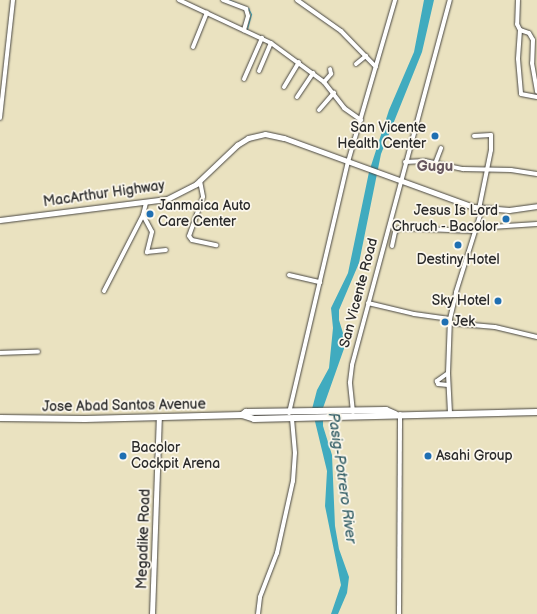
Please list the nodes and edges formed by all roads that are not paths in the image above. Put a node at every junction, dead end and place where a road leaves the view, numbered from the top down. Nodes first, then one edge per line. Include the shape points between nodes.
1 (14, 0) edge
2 (179, 0) edge
3 (224, 0) edge
4 (297, 0) edge
5 (395, 0) edge
6 (450, 0) edge
7 (518, 0) edge
8 (208, 13) junction
9 (244, 30) junction
10 (520, 30) junction
11 (262, 38) junction
12 (271, 43) junction
13 (193, 47) dead end
14 (366, 56) junction
15 (299, 62) junction
16 (356, 64) dead end
17 (376, 67) junction
18 (330, 69) dead end
19 (259, 71) dead end
20 (313, 73) junction
21 (244, 79) dead end
22 (324, 82) junction
23 (284, 88) dead end
24 (537, 92) edge
25 (334, 94) junction
26 (297, 97) dead end
27 (537, 97) edge
28 (319, 110) dead end
29 (0, 118) edge
30 (361, 120) junction
31 (474, 136) dead end
32 (441, 148) dead end
33 (405, 162) junction
34 (349, 163) junction
35 (435, 164) junction
36 (488, 170) junction
37 (537, 174) edge
38 (200, 181) junction
39 (399, 181) junction
40 (146, 203) junction
41 (537, 206) edge
42 (480, 209) junction
43 (143, 214) junction
44 (0, 220) edge
45 (537, 224) edge
46 (475, 230) junction
47 (216, 245) dead end
48 (392, 246) dead end
49 (166, 250) dead end
50 (289, 275) dead end
51 (320, 282) junction
52 (104, 291) dead end
53 (368, 303) junction
54 (450, 321) junction
55 (537, 337) edge
56 (38, 352) dead end
57 (0, 353) edge
58 (448, 373) junction
59 (448, 385) junction
60 (537, 412) edge
61 (351, 414) junction
62 (398, 414) junction
63 (450, 414) junction
64 (292, 416) junction
65 (159, 417) junction
66 (2, 419) edge
67 (152, 614) edge
68 (258, 614) edge
69 (399, 614) edge

1 - 29 street
2 - 8 street
3 - 9 street via 246,9 248,16
4 - 14 street via 341,31
5 - 17 street
6 - 33 street, San Vicente Road via 418,127
7 - 10 street via 517,24
8 - 9 street
8 - 13 street
9 - 11 street
10 - 24 street via 529,33 533,40 532,63
10 - 27 street via 518,59 521,94
11 - 12 street
11 - 21 street
12 - 15 street
12 - 19 street
14 - 16 street
14 - 17 street
15 - 20 street
15 - 23 street
17 - 30 street
18 - 22 street via 331,74
20 - 22 street
20 - 26 street
22 - 25 street
25 - 28 street
25 - 30 street via 344,108
30 - 34 street
31 - 36 street via 491,135
32 - 35 street
33 - 35 street
33 - 39 street, San Vicente Road
34 - 38 main road, MacArthur Highway via 284,138 265,134 248,138 237,145
34 - 39 main road, MacArthur Highway
34 - 51 street
35 - 36 street
36 - 37 street
36 - 42 street
38 - 40 main road, MacArthur Highway via 178,195
38 - 47 street via 203,198 189,236 196,241
39 - 42 main road, MacArthur Highway
39 - 53 street, San Vicente Road
40 - 43 street
40 - 44 main road, MacArthur Highway
41 - 42 main road, MacArthur Highway via 509,210
42 - 46 street
43 - 49 street via 152,232 147,252
43 - 52 street
45 - 46 street
46 - 48 street via 400,228 396,232
46 - 54 street
50 - 51 street
51 - 64 street
53 - 54 street
53 - 61 street, San Vicente Road via 350,377
54 - 55 street via 495,327
54 - 58 street
56 - 57 street
58 - 59 street
58 - 59 street via 437,381 438,384
59 - 63 street
60 - 63 highway, Jose Abad Santos Avenue
61 - 62 highway, Jose Abad Santos Avenue via 391,410
61 - 64 highway, Jose Abad Santos Avenue
62 - 63 highway, Jose Abad Santos Avenue
62 - 69 street
64 - 65 highway, Jose Abad Santos Avenue via 254,419 242,415
64 - 68 street via 296,453 292,481 277,552 260,597
65 - 66 highway, Jose Abad Santos Avenue
65 - 67 main road, Megadike Road

